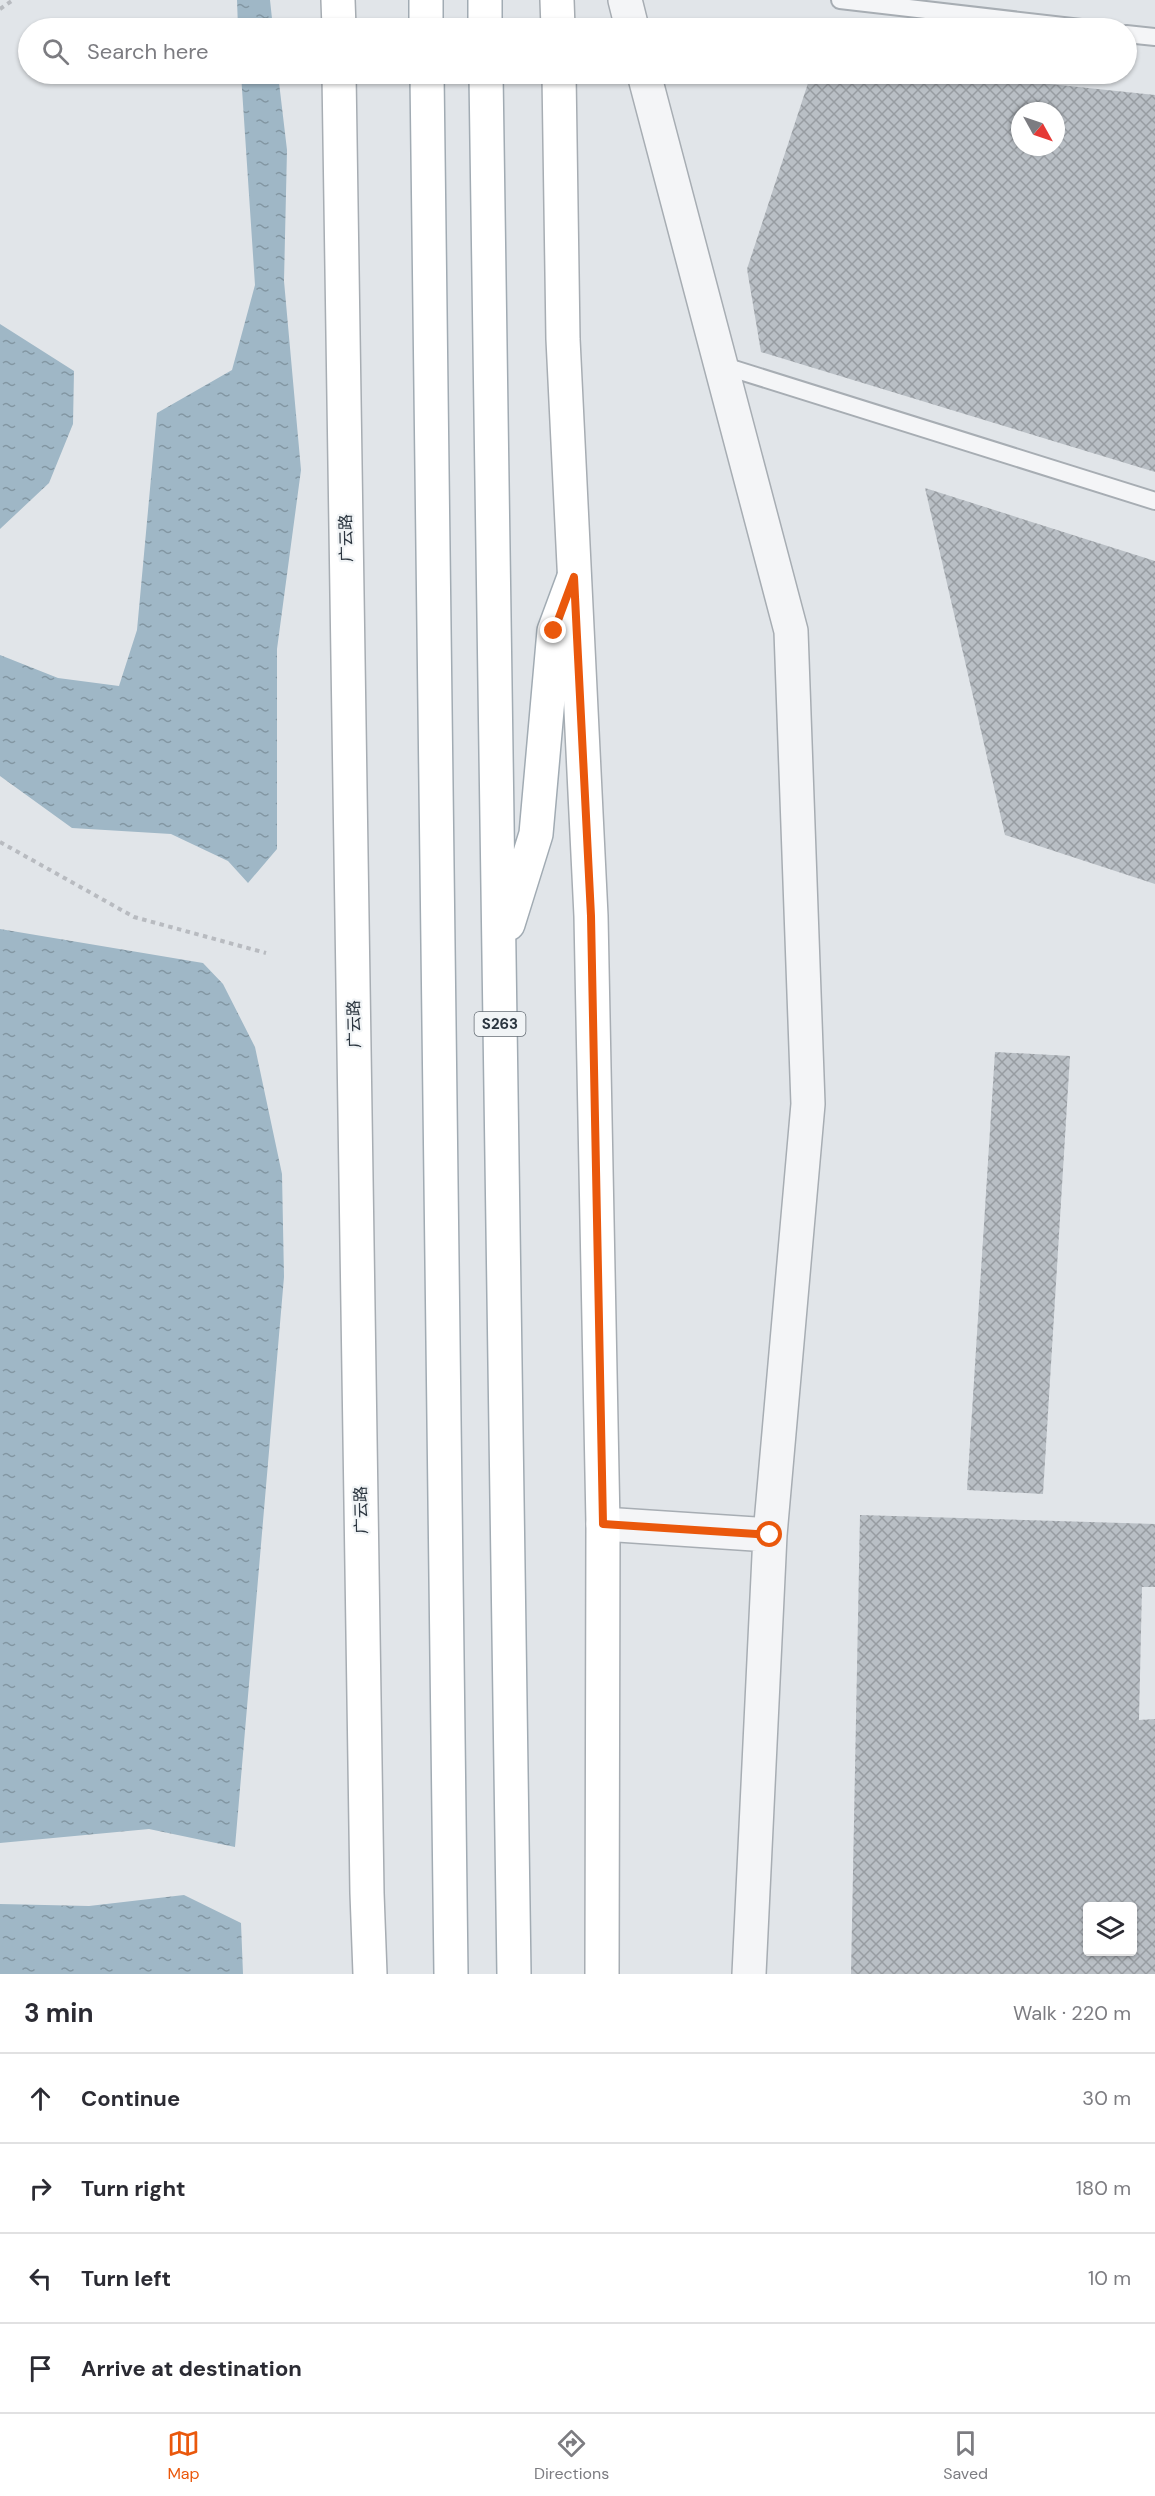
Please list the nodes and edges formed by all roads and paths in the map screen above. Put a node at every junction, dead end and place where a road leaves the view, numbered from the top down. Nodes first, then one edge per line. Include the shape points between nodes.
1 (13, 0) edge
2 (338, 0) edge
3 (426, 0) edge
4 (485, 0) edge
5 (557, 0) edge
6 (625, 0) edge
7 (840, 0) edge
8 (0, 9) edge
9 (339, 18) edge
10 (426, 18) edge
11 (485, 18) edge
12 (558, 18) edge
13 (630, 18) edge
14 (995, 18) edge
15 (1137, 35) edge
16 (1155, 37) edge
17 (339, 84) edge
18 (427, 84) edge
19 (486, 84) edge
20 (559, 84) edge
21 (647, 84) edge
22 (721, 365) junction
23 (1155, 501) edge
24 (574, 577) junction
25 (0, 842) edge
26 (266, 953) dead end
27 (499, 954) junction
28 (603, 1524) junction
29 (770, 1535) junction
30 (370, 1974) edge
31 (451, 1974) edge
32 (514, 1974) edge
33 (602, 1974) edge
34 (749, 1974) edge

1 - 8 path
2 - 9 main road
3 - 10 main road
4 - 11 main road
5 - 12 main road
6 - 13 street
7 - 14 lane
15 - 16 lane
17 - 30 main road, 广云路
18 - 31 main road
19 - 27 main road, S263
20 - 24 main road via 563,339
21 - 22 street
22 - 23 lane
22 - 29 street via 791,631 808,1104
24 - 27 main road via 554,631 536,834
24 - 28 main road via 591,916
25 - 26 path via 134,916
27 - 32 main road, S263
28 - 29 street
28 - 33 main road
29 - 34 street

